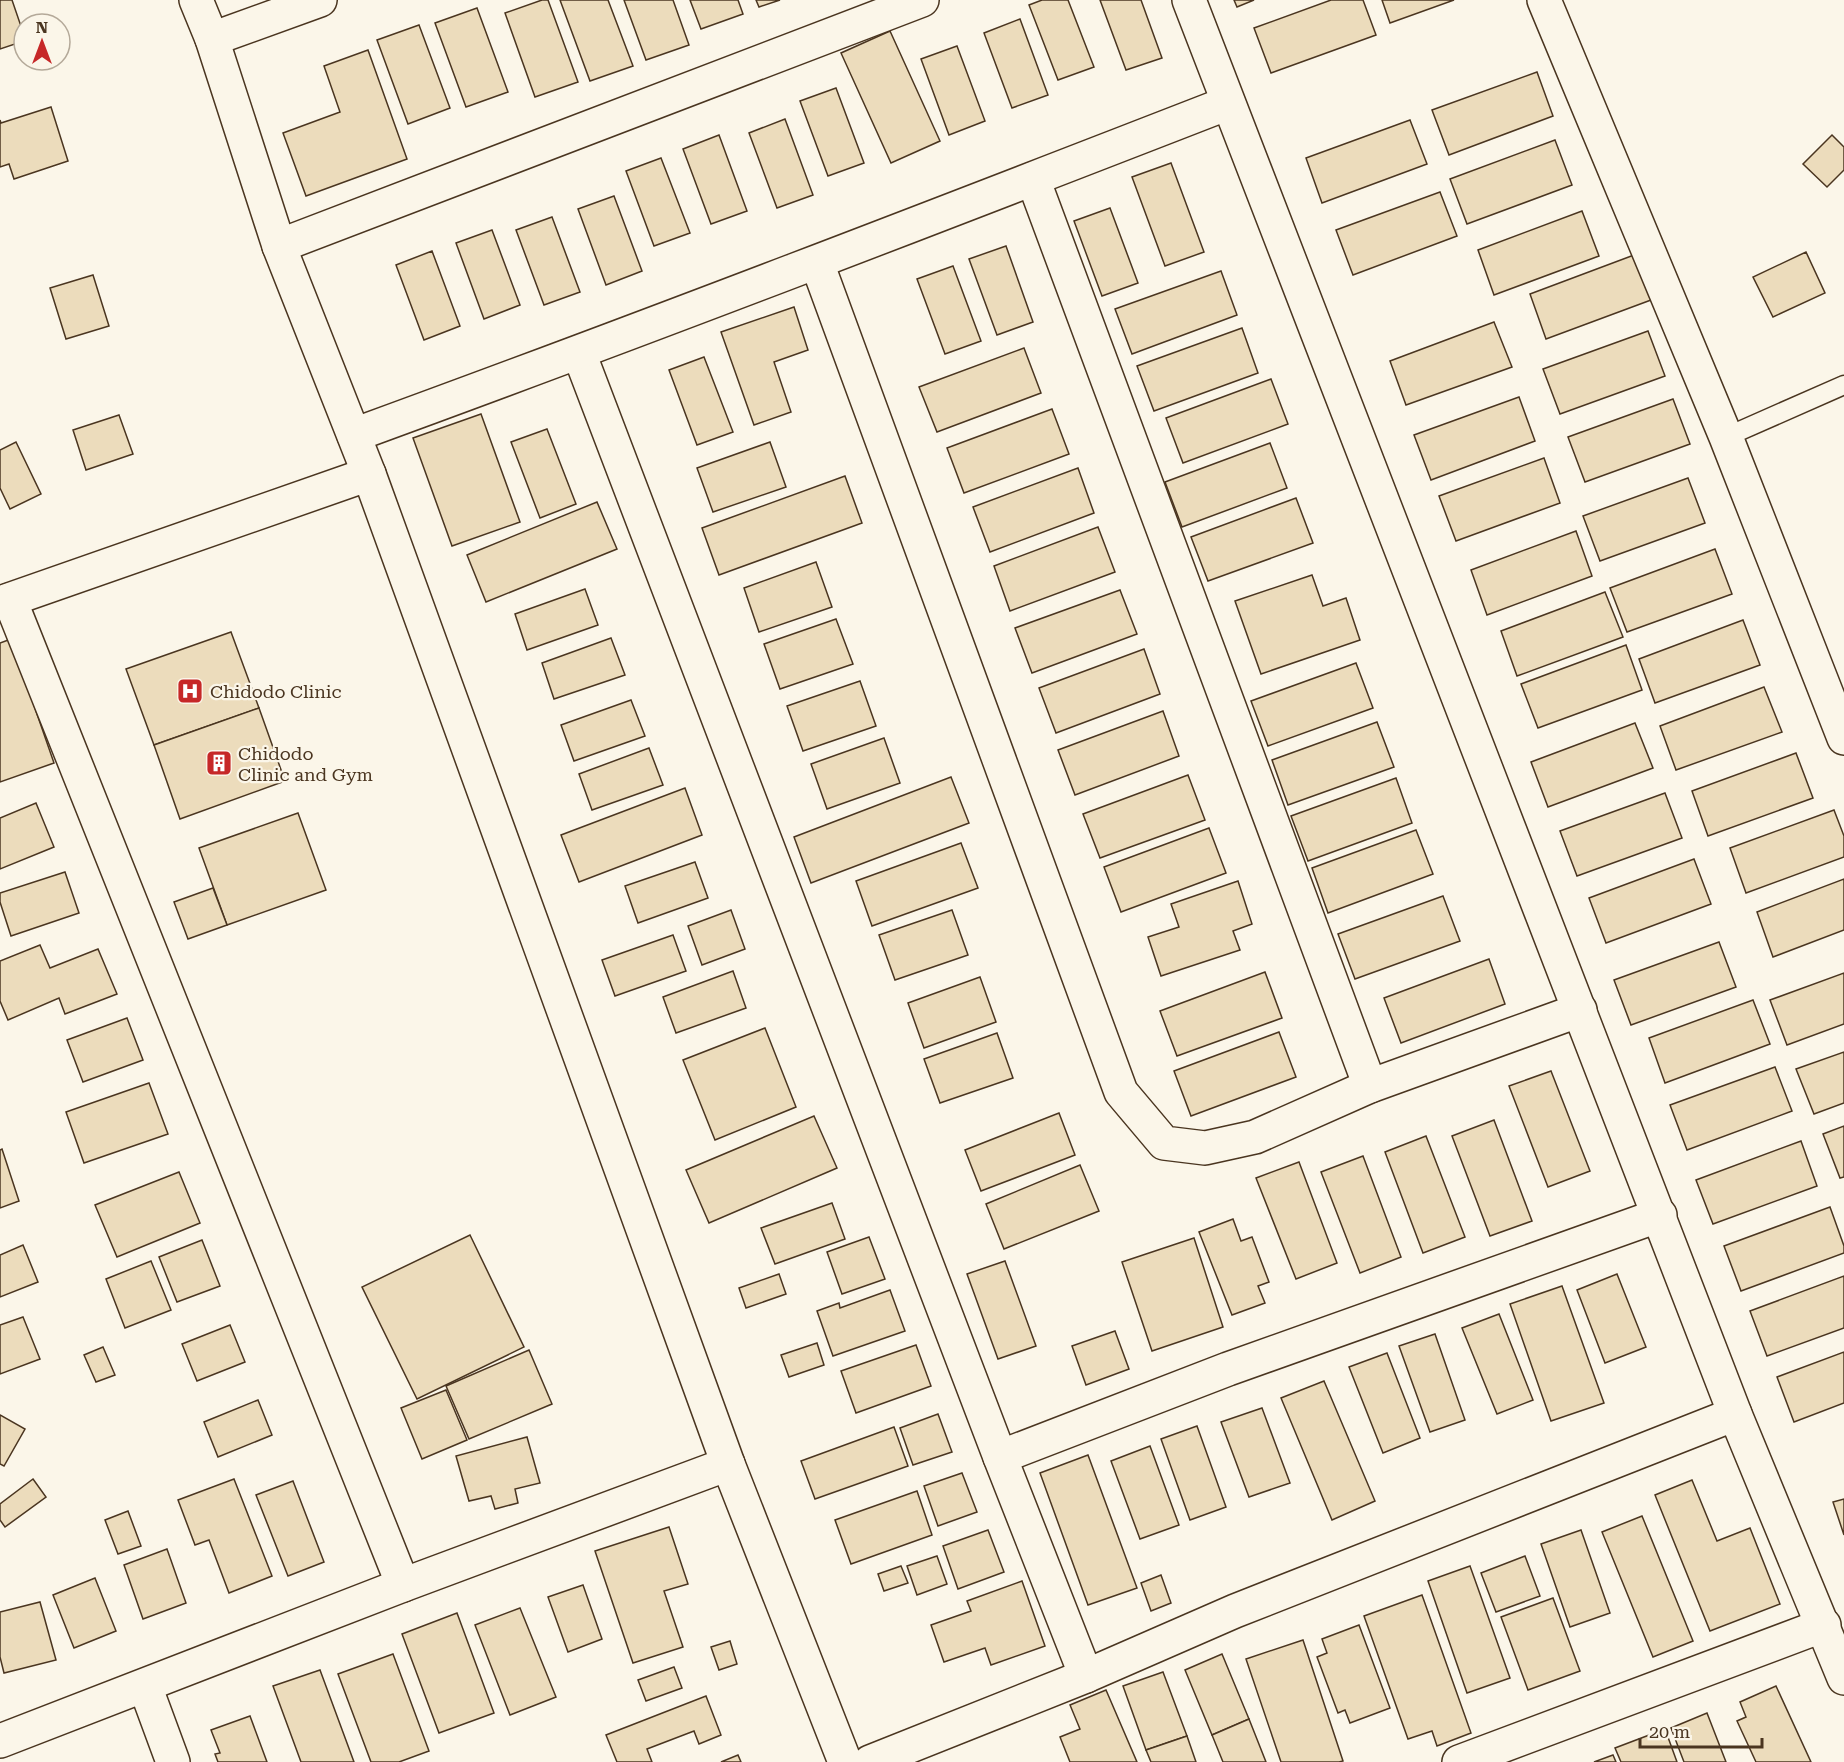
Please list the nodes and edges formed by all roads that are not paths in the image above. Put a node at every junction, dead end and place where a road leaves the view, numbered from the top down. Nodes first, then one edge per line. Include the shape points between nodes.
1 (196, 0) edge
2 (320, 0) edge
3 (922, 0) edge
4 (1189, 0) edge
5 (1544, 0) edge
6 (212, 39) junction
7 (1228, 103) junction
8 (1033, 179) junction
9 (279, 246) junction
10 (817, 262) junction
11 (579, 353) junction
12 (1844, 385) edge
13 (354, 435) junction
14 (1726, 437) junction
15 (369, 474) junction
16 (5, 601) edge
17 (1844, 738) edge
18 (1580, 1010) junction
19 (1370, 1086) junction
20 (1660, 1215) junction
21 (1735, 1414) junction
22 (1000, 1456) junction
23 (728, 1464) junction
24 (403, 1585) junction
25 (1824, 1625) junction
26 (1086, 1676) junction
27 (1844, 1678) edge
28 (145, 1686) junction
29 (0, 1741) edge
30 (173, 1762) edge
31 (845, 1762) edge
32 (870, 1762) edge
33 (1459, 1762) edge

1 - 6 street
2 - 6 street
3 - 9 street
4 - 7 street
5 - 14 street
6 - 9 street
7 - 8 street
7 - 18 street
8 - 10 street
8 - 19 street
9 - 13 street
10 - 11 street
10 - 19 street via 1120,1092 1164,1143 1204,1148 1254,1137
11 - 13 street
11 - 22 street
12 - 14 lane
13 - 15 street
14 - 17 street
15 - 16 street
15 - 23 street
16 - 24 street
18 - 19 street
18 - 20 street
20 - 21 street
20 - 22 street via 1228,1369
21 - 25 street
21 - 26 street via 1235,1611
22 - 26 street
23 - 24 street
23 - 31 street
24 - 28 street
25 - 27 street
25 - 33 street
26 - 32 street
28 - 29 street
28 - 30 street

